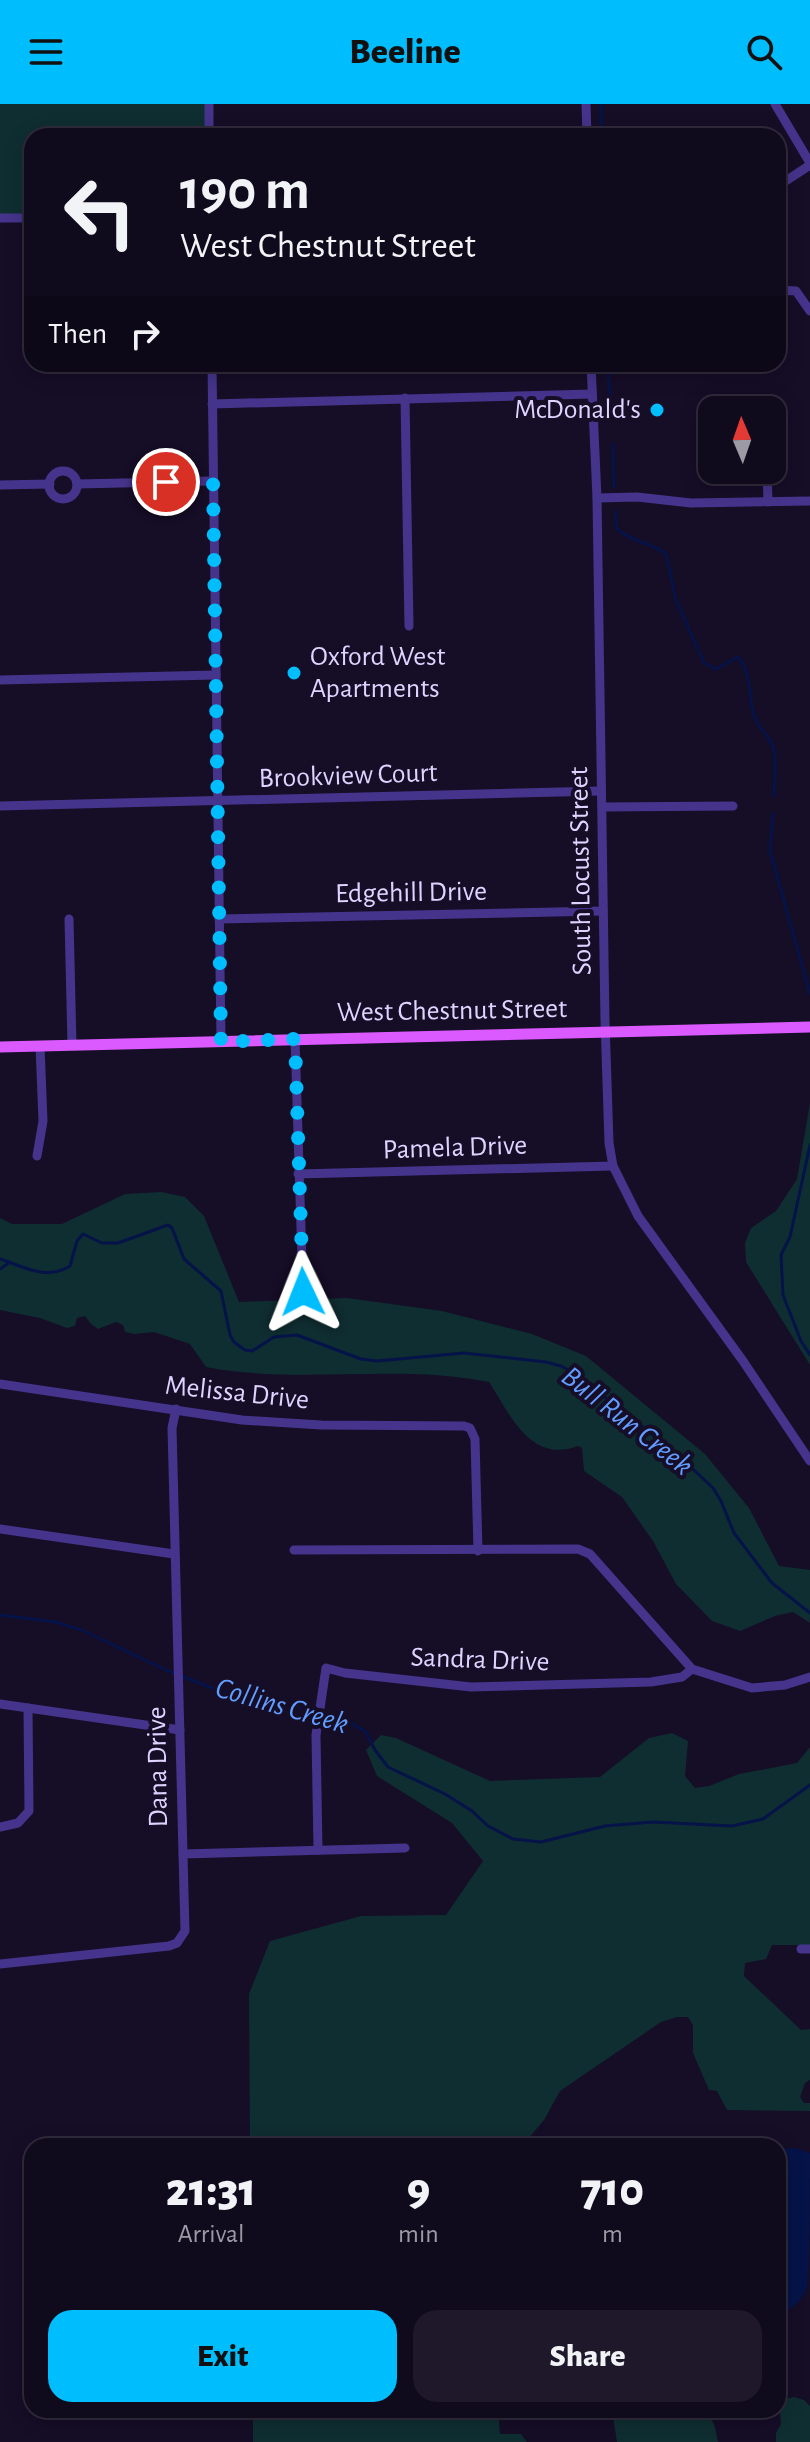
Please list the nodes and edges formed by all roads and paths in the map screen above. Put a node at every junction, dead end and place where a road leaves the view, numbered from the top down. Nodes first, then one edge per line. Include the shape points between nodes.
1 (209, 104) edge
2 (586, 104) edge
3 (775, 104) edge
4 (209, 128) edge
5 (587, 128) edge
6 (810, 164) edge
7 (786, 180) edge
8 (0, 218) edge
9 (24, 218) edge
10 (786, 290) edge
11 (810, 311) edge
12 (212, 372) edge
13 (591, 372) edge
14 (592, 394) junction
15 (405, 398) junction
16 (212, 404) junction
17 (213, 481) junction
18 (50, 484) junction
19 (77, 484) junction
20 (767, 484) edge
21 (0, 485) edge
22 (597, 498) junction
23 (810, 501) edge
24 (768, 502) junction
25 (409, 626) dead end
26 (216, 675) junction
27 (0, 680) edge
28 (601, 791) junction
29 (217, 801) junction
30 (0, 806) edge
31 (733, 806) dead end
32 (602, 807) junction
33 (603, 911) junction
34 (69, 919) dead end
35 (219, 919) junction
36 (810, 1027) edge
37 (606, 1032) junction
38 (295, 1039) junction
39 (221, 1042) junction
40 (72, 1045) junction
41 (40, 1046) junction
42 (0, 1047) edge
43 (37, 1156) dead end
44 (613, 1166) junction
45 (298, 1174) junction
46 (303, 1292) dead end
47 (0, 1384) edge
48 (176, 1409) junction
49 (810, 1461) edge
50 (0, 1529) edge
51 (294, 1550) dead end
52 (478, 1551) junction
53 (174, 1554) junction
54 (692, 1669) junction
55 (810, 1677) edge
56 (0, 1704) edge
57 (28, 1708) junction
58 (180, 1730) junction
59 (0, 1827) edge
60 (405, 1848) dead end
61 (318, 1850) junction
62 (183, 1854) junction
63 (0, 1964) edge

1 - 4 street
2 - 5 street
3 - 6 street
6 - 7 street
8 - 9 street
10 - 11 street via 796,291
12 - 16 street
13 - 14 street, South Locust Street
14 - 15 street
14 - 22 street, South Locust Street
15 - 16 street
15 - 25 street
16 - 17 street
17 - 19 street
17 - 26 street
18 - 19 street via 61,472 70,473
18 - 19 street via 53,495 66,499
18 - 21 street
20 - 24 street
22 - 24 street
22 - 28 street, South Locust Street
23 - 24 street
26 - 27 street
26 - 29 street
28 - 29 street, Brookview Court
28 - 32 street, South Locust Street
29 - 30 street, Brookview Court
29 - 35 street
31 - 32 street
32 - 33 street, South Locust Street
33 - 35 street, Edgehill Drive
33 - 37 street, South Locust Street
34 - 40 street
35 - 39 street
36 - 37 main road, West Chestnut Street
37 - 38 main road, West Chestnut Street
37 - 44 street, South Locust Street
38 - 39 main road, West Chestnut Street
38 - 45 street
39 - 40 main road, West Chestnut Street
40 - 41 main road, West Chestnut Street
41 - 42 main road, West Chestnut Street
41 - 43 street via 43,1121
44 - 45 street, Pamela Drive
44 - 49 street, South Locust Street via 638,1216
45 - 46 street
47 - 48 street, Melissa Drive
48 - 52 street, Melissa Drive via 253,1421 470,1428 475,1439
48 - 53 street, Dana Drive
50 - 53 street
51 - 52 street
52 - 54 street via 585,1551
53 - 58 street, Dana Drive
54 - 55 street via 752,1688
54 - 61 street, Sandra Drive via 682,1677 651,1682 471,1687 329,1667 324,1670 318,1712
56 - 57 street
57 - 58 street
57 - 59 street via 29,1811 18,1823
58 - 62 street, Dana Drive
60 - 61 street
61 - 62 street
62 - 63 street, Dana Drive via 185,1931 177,1943

